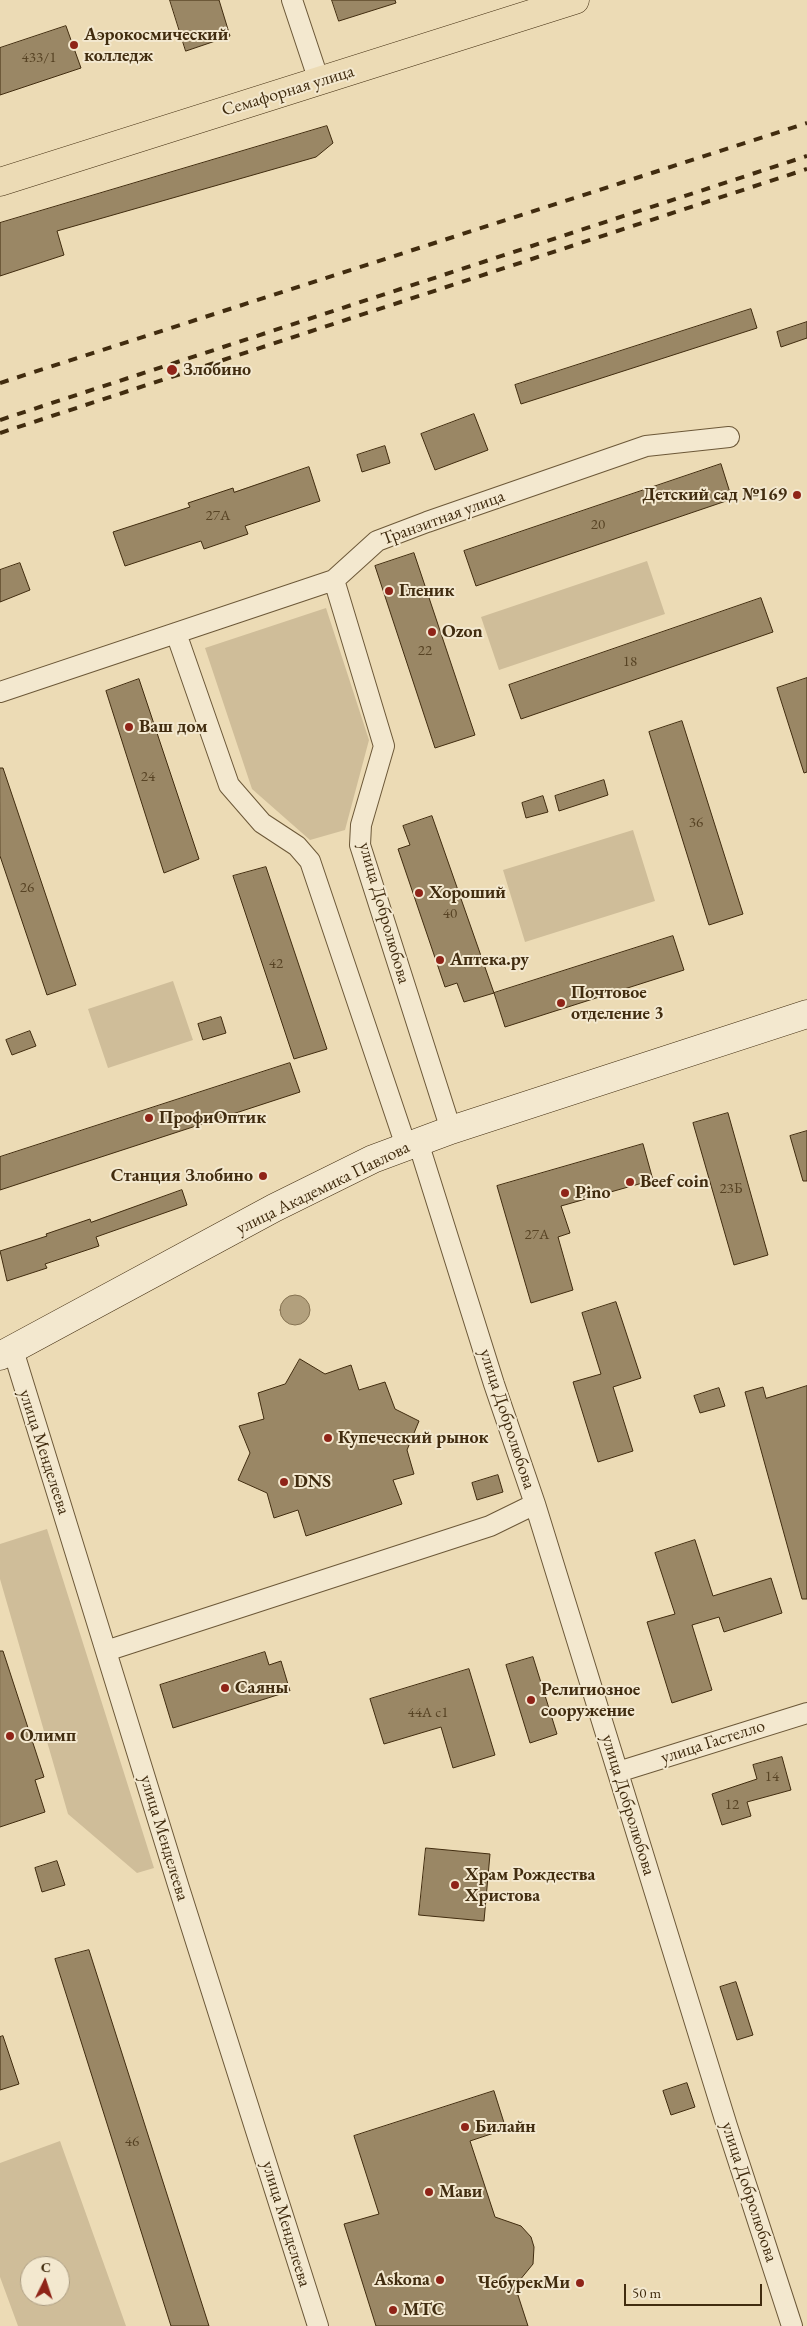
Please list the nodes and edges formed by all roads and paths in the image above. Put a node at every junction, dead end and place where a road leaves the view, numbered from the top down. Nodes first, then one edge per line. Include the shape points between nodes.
1 (292, 0) edge
2 (575, 0) edge
3 (320, 81) junction
4 (0, 182) edge
5 (729, 437) dead end
6 (334, 580) junction
7 (176, 633) junction
8 (0, 692) edge
9 (807, 1014) edge
10 (451, 1130) junction
11 (412, 1144) junction
12 (6, 1353) edge
13 (535, 1504) junction
14 (106, 1651) junction
15 (807, 1712) edge
16 (618, 1772) junction
17 (318, 2326) edge
18 (792, 2326) edge

1 - 3 street
2 - 3 highway, Семафорная улица
3 - 4 highway, Семафорная улица
5 - 6 street, Транзитная улица via 646,446 377,540
6 - 7 street, Транзитная улица
6 - 10 street, улица Добролюбова via 384,746 361,825 360,845
7 - 8 street, Транзитная улица
7 - 11 street, улица Добролюбова via 229,785 262,823 297,846 310,861
9 - 10 main road, улица Академика Павлова
10 - 11 main road, улица Академика Павлова
11 - 12 main road, улица Академика Павлова via 274,1208
11 - 13 street, улица Добролюбова
12 - 14 street, улица Менделеева
13 - 14 street via 490,1526
13 - 16 street, улица Добролюбова
14 - 17 street, улица Менделеева
15 - 16 street, улица Гастелло
16 - 18 street, улица Добролюбова

